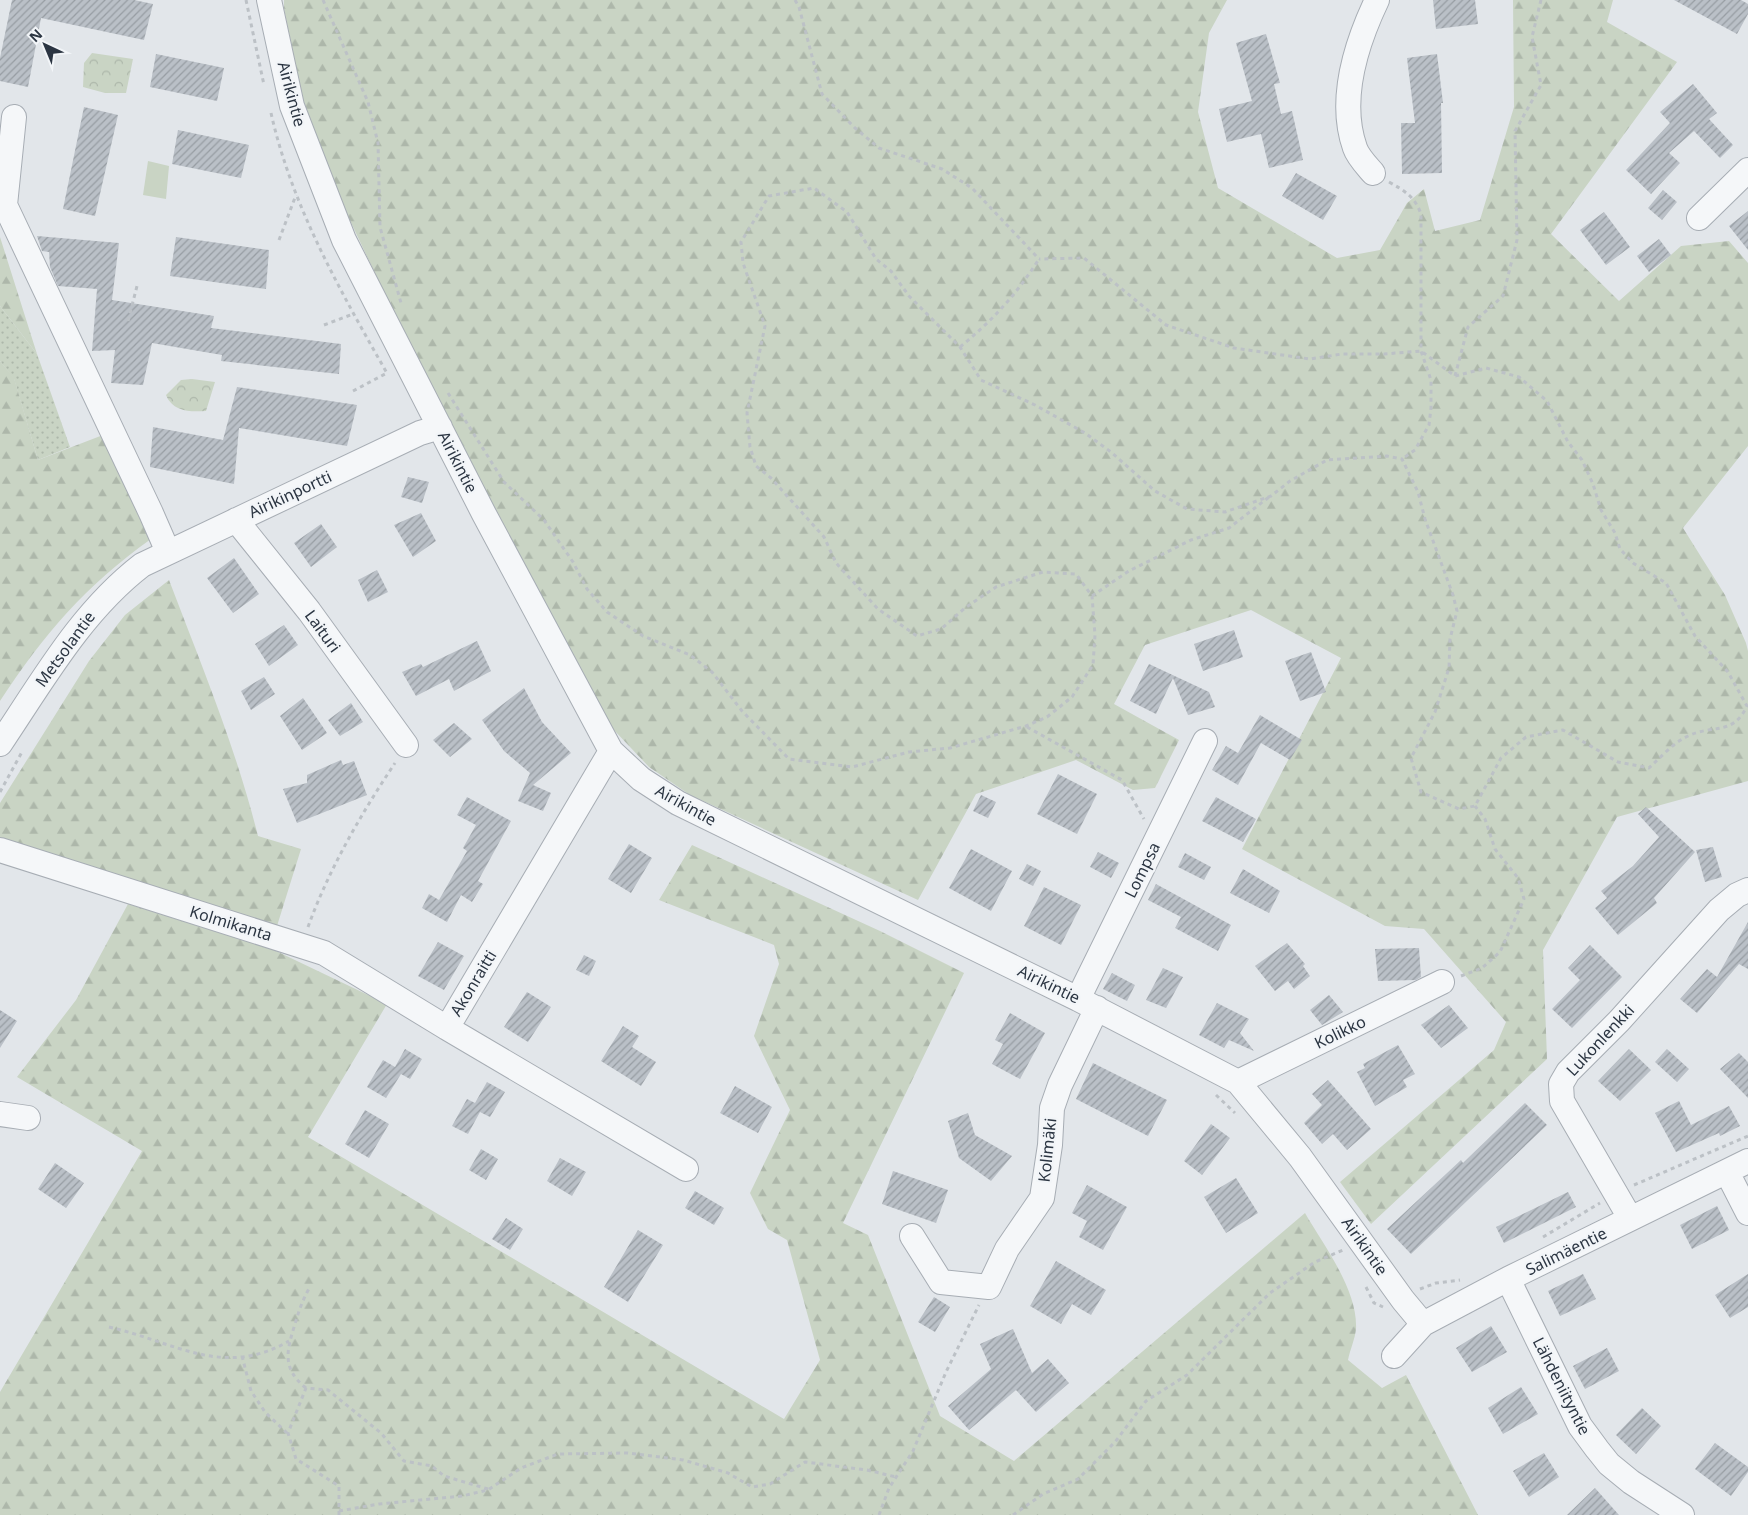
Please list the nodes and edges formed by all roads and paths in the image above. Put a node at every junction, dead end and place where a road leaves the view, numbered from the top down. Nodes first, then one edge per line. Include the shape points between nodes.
1 (246, 0) edge
2 (270, 0) edge
3 (323, 0) edge
4 (795, 0) edge
5 (1377, 0) edge
6 (1541, 0) edge
7 (264, 86) dead end
8 (269, 104) dead end
9 (14, 117) dead end
10 (1748, 170) edge
11 (1373, 173) joint
12 (296, 195) junction
13 (1699, 218) dead end
14 (279, 240) dead end
15 (1039, 259) junction
16 (136, 286) dead end
17 (402, 305) dead end
18 (353, 314) junction
19 (128, 321) dead end
20 (324, 325) dead end
21 (960, 348) junction
22 (1421, 351) junction
23 (387, 373) junction
24 (1455, 376) junction
25 (392, 382) dead end
26 (443, 386) dead end
27 (353, 391) dead end
28 (440, 427) junction
29 (1402, 459) junction
30 (1271, 496) junction
31 (236, 520) junction
32 (168, 552) junction
33 (142, 565) joint
34 (1092, 596) junction
35 (1026, 726) junction
36 (1205, 741) dead end
37 (0, 744) edge
38 (27, 744) dead end
39 (406, 745) joint
40 (611, 751) junction
41 (0, 792) edge
42 (1476, 806) junction
43 (1157, 839) junction
44 (0, 850) edge
45 (1748, 890) edge
46 (302, 944) junction
47 (1442, 982) joint
48 (1088, 1003) junction
49 (447, 1028) junction
50 (1238, 1082) junction
51 (1212, 1093) dead end
52 (0, 1114) edge
53 (1237, 1115) dead end
54 (28, 1118) dead end
55 (1748, 1136) edge
56 (1748, 1161) edge
57 (686, 1170) dead end
58 (1726, 1172) junction
59 (1617, 1192) junction
60 (1748, 1213) edge
61 (1630, 1218) junction
62 (912, 1236) dead end
63 (1539, 1239) dead end
64 (1340, 1241) dead end
65 (1464, 1278) dead end
66 (1508, 1279) junction
67 (1363, 1280) dead end
68 (310, 1287) dead end
69 (988, 1287) junction
70 (1402, 1300) junction
71 (1423, 1324) junction
72 (109, 1327) dead end
73 (289, 1341) junction
74 (242, 1356) junction
75 (1394, 1356) dead end
76 (306, 1388) junction
77 (288, 1433) junction
78 (896, 1477) junction
79 (488, 1490) junction
80 (339, 1513) edge
81 (879, 1515) edge
82 (1013, 1515) edge
83 (1682, 1515) edge

1 - 7 path
2 - 28 street, Airikintie via 292,106 344,240
3 - 17 path via 368,102 378,143 380,227
4 - 15 path via 822,94 879,148 942,168 972,188
5 - 11 street via 1355,54 1349,103 1355,150
6 - 24 path via 1532,37 1541,85 1515,131 1517,240 1502,296 1468,327
8 - 12 path via 280,152
9 - 32 street via 5,205
10 - 13 street
11 - 22 path via 1408,193 1421,214
12 - 14 path
12 - 18 path
15 - 21 path via 1024,284 991,322
15 - 22 path via 1084,258 1166,325 1234,348 1310,359 1342,354
16 - 19 path
18 - 20 path
18 - 23 path
21 - 30 path via 981,380 1085,433 1155,491 1187,509 1226,512
21 - 34 path via 909,296 891,271 876,259 847,212 814,188 769,196 740,242 743,263 765,326 747,413 750,447 756,466 772,478 824,537 836,563 878,610 917,636 941,629 996,587 1043,572 1076,574
22 - 24 path
22 - 29 path via 1431,380 1429,426 1415,450
23 - 25 path
23 - 27 path
24 - 42 path via 1486,368 1519,377 1547,401 1568,442 1582,460 1601,510 1616,534 1620,550 1632,562 1666,583 1694,636 1728,672 1747,706 1741,718 1730,726 1688,735 1650,768 1618,762 1563,730 1526,737 1501,758
26 - 35 path via 504,482 544,520 587,589 607,612 643,636 690,655 712,672 789,760 852,767 909,752 950,748
28 - 31 street, Airikinportti via 420,433
28 - 40 street, Airikintie
29 - 30 path via 1387,456 1327,460
29 - 42 path via 1418,492 1456,611 1450,639 1449,668 1436,712 1411,758 1421,792 1459,809
30 - 34 path via 1229,528 1191,540 1129,571
31 - 32 street, Airikinportti
31 - 39 street, Laituri via 309,611
32 - 33 street, Airikinportti
33 - 37 street, Metsolantie via 122,580 89,614
34 - 35 path via 1094,665 1072,697 1047,717
35 - 43 path via 1122,780
36 - 43 street, Lompsa
38 - 41 path
39 - 46 path via 321,891
40 - 48 street, Airikintie via 641,779 678,803
40 - 49 street, Akonraitti
42 - 47 path via 1485,819 1494,849 1518,878 1524,900 1500,952 1482,968
43 - 48 street, Lompsa
44 - 46 street, Kolmikanta
45 - 59 street, Lukonlenkki via 1719,910 1619,1021 1568,1072 1561,1084 1562,1101
46 - 49 street, Kolmikanta via 324,952
47 - 50 street, Kolikko
48 - 50 street, Airikintie
48 - 69 street, Kolimäki via 1052,1108 1042,1198 1007,1249
49 - 57 street, Akonraitti
50 - 70 street, Airikintie via 1300,1157
51 - 53 path
52 - 54 street
55 - 59 path
56 - 58 street, Salimäentie
58 - 60 street
58 - 61 street, Salimäentie
59 - 61 street, Lukonlenkki
59 - 63 path
61 - 66 street, Salimäentie
62 - 69 street via 941,1282
64 - 82 path via 1345,1249 1315,1262 1270,1293 1187,1375 1146,1401 1115,1442 1078,1479 1042,1494
65 - 70 path via 1424,1287
66 - 71 street, Salimäentie
66 - 83 street, Lähdeniityntie via 1580,1426 1591,1442 1609,1464 1631,1482
67 - 70 path via 1378,1307 1385,1308
68 - 73 path via 302,1300
69 - 78 path via 946,1372 913,1451
70 - 71 street, Airikintie
71 - 75 street, Salimäentie
72 - 74 path via 217,1359
73 - 74 path via 273,1350
73 - 76 path via 290,1366 295,1379
74 - 77 path via 251,1391 265,1412
76 - 77 path
76 - 79 path via 328,1390 381,1433 404,1461 432,1466 444,1476
77 - 80 path via 296,1459 339,1486
78 - 79 path via 805,1462 770,1484 752,1487 728,1473 682,1460 628,1454 558,1454 521,1468
78 - 81 path
79 - 80 path via 462,1496 379,1504

